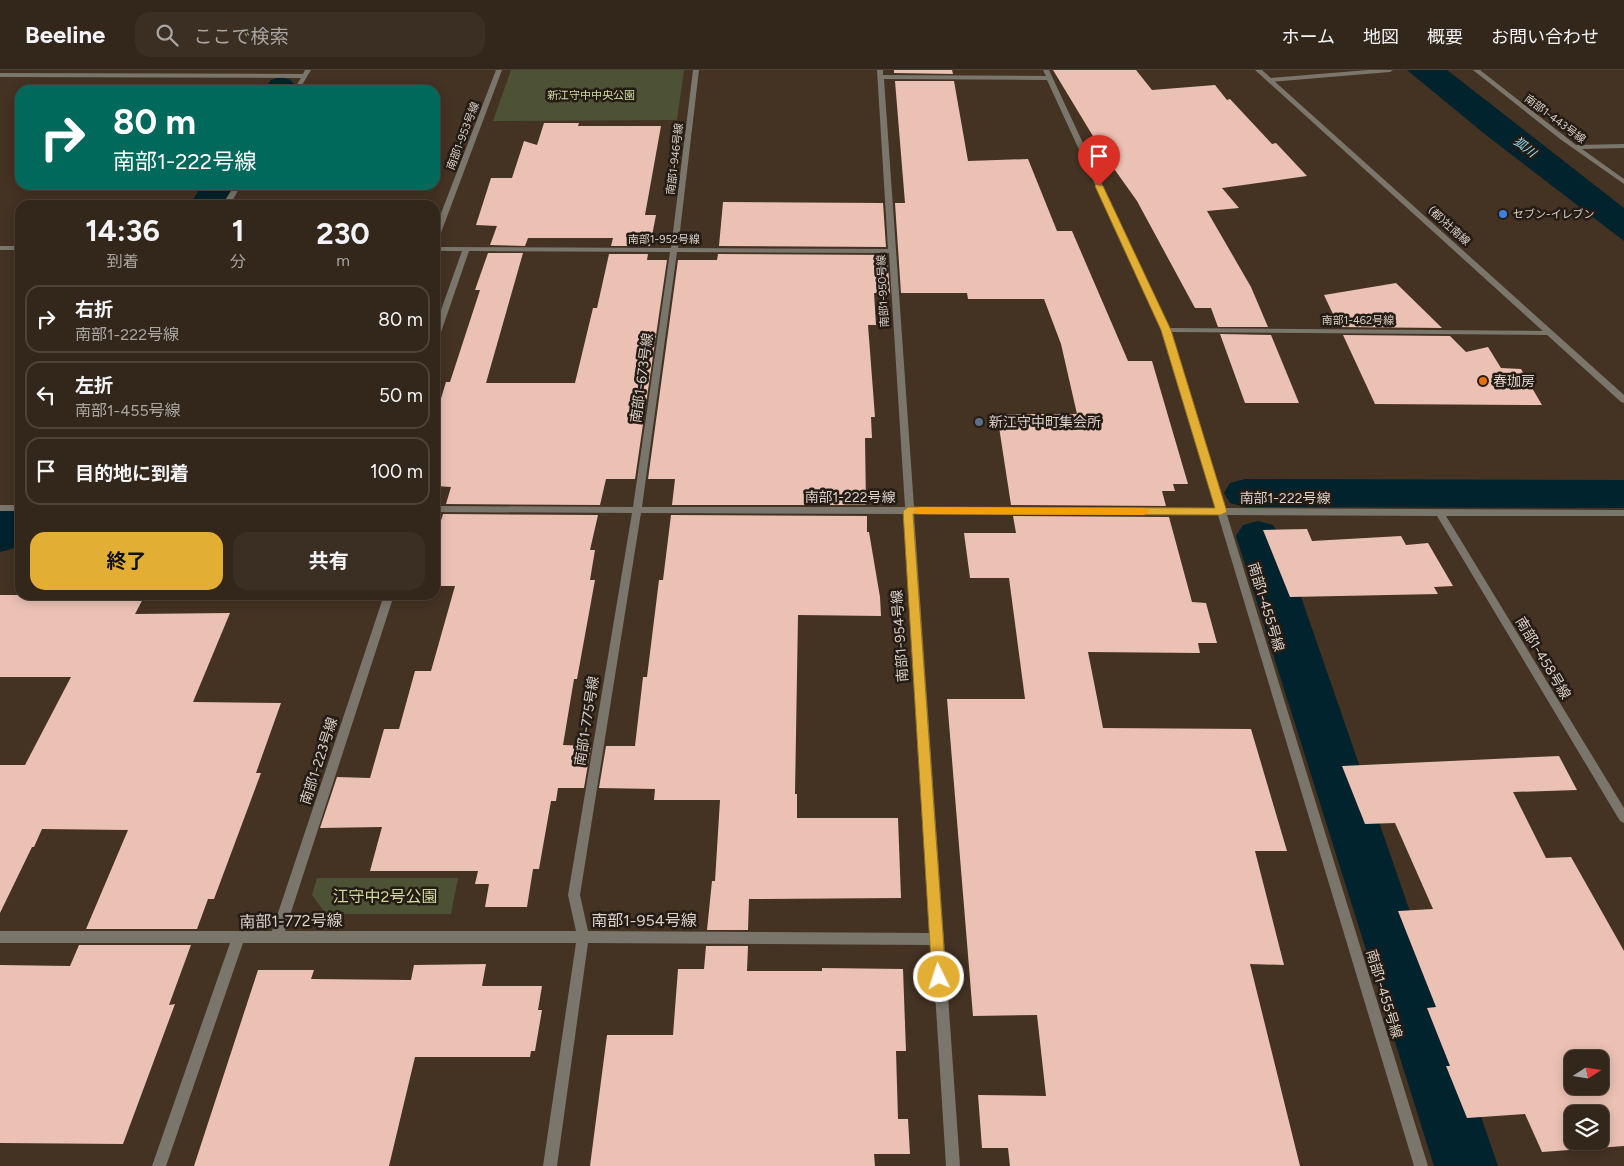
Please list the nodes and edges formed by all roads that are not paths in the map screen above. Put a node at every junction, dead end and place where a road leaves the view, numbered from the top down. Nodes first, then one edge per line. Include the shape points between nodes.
1 (499, 70) edge
2 (696, 70) edge
3 (1258, 70) edge
4 (1390, 70) edge
5 (1476, 70) edge
6 (306, 73) edge
7 (880, 74) edge
8 (1047, 74) edge
9 (0, 75) edge
10 (1270, 80) junction
11 (299, 85) edge
12 (1624, 146) edge
13 (1574, 147) junction
14 (1624, 182) edge
15 (440, 225) edge
16 (0, 248) edge
17 (15, 248) edge
18 (440, 249) edge
19 (466, 249) junction
20 (674, 250) junction
21 (892, 251) junction
22 (440, 324) edge
23 (1166, 330) junction
24 (1549, 332) junction
25 (1624, 400) edge
26 (0, 508) edge
27 (15, 508) edge
28 (440, 509) edge
29 (637, 510) junction
30 (908, 511) junction
31 (1221, 512) junction
32 (1439, 512) junction
33 (1624, 512) edge
34 (387, 600) edge
35 (1624, 818) edge
36 (276, 936) junction
37 (0, 937) edge
38 (583, 937) junction
39 (238, 938) junction
40 (936, 939) junction
41 (159, 1166) edge
42 (550, 1166) edge
43 (953, 1166) edge
44 (1421, 1166) edge

1 - 15 street, 南部1-953号線
2 - 20 street, 南部1-946号線
3 - 10 street, (都)社南線
4 - 10 street
5 - 13 street, 南部1-443号線
6 - 9 street
6 - 11 street
7 - 8 street
7 - 21 street, 南部1-950号線
8 - 23 street, 南部1-455号線
10 - 24 street, (都)社南線
12 - 13 street
13 - 14 street, 南部1-443号線
16 - 17 street
18 - 19 street, 南部1-952号線
19 - 20 street, 南部1-952号線
19 - 22 street
20 - 21 street, 南部1-952号線
20 - 29 street, 南部1-673号線
21 - 30 street, 南部1-950号線
23 - 24 street, 南部1-462号線
23 - 31 street, 南部1-455号線
24 - 25 street, (都)社南線
26 - 27 street
28 - 29 street, 南部1-222号線
29 - 30 street, 南部1-222号線
29 - 38 street, 南部1-775号線 via 574,895
30 - 31 street, 南部1-222号線
30 - 40 street, 南部1-954号線
31 - 32 street, 南部1-222号線
31 - 44 street, 南部1-455号線
32 - 33 street, 南部1-222号線
32 - 35 street, 南部1-458号線
34 - 36 street, 南部1-223号線
36 - 38 street, 南部1-772号線
36 - 39 street, 南部1-772号線
37 - 39 street, 南部1-772号線
38 - 40 street, 南部1-954号線
38 - 42 street, 南部1-954号線
39 - 41 street
40 - 43 street, 南部1-954号線

